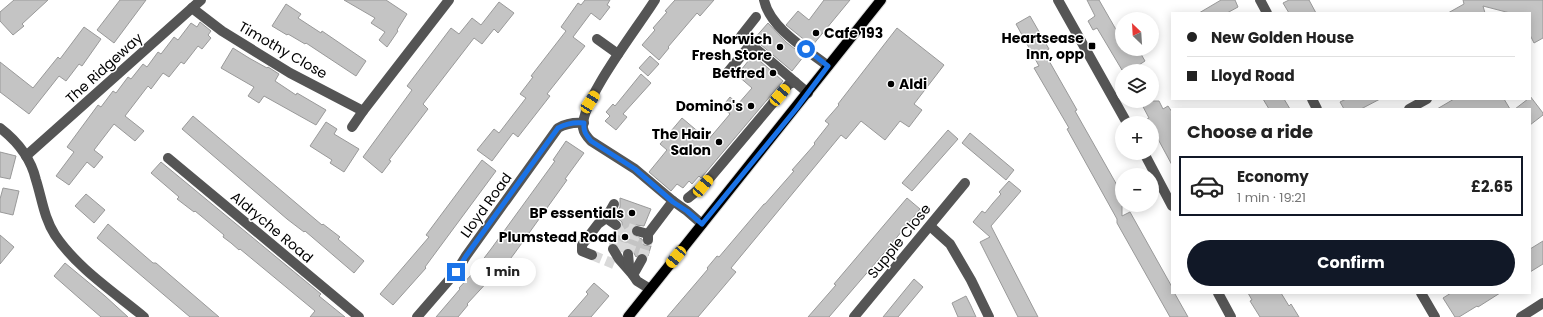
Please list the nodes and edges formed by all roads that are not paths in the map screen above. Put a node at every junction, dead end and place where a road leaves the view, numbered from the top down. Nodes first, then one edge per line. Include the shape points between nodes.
1 (201, 0) edge
2 (449, 0) edge
3 (655, 0) edge
4 (764, 0) edge
5 (881, 0) edge
6 (1058, 0) edge
7 (1260, 0) edge
8 (192, 8) junction
9 (1266, 12) edge
10 (756, 17) dead end
11 (597, 39) dead end
12 (751, 44) junction
13 (618, 54) junction
14 (828, 66) junction
15 (728, 72) dead end
16 (792, 83) junction
17 (808, 93) junction
18 (1425, 100) edge
19 (1410, 108) edge
20 (363, 111) junction
21 (1123, 116) edge
22 (584, 123) junction
23 (352, 127) dead end
24 (0, 128) edge
25 (26, 156) junction
26 (168, 158) dead end
27 (1148, 160) edge
28 (965, 182) dead end
29 (688, 198) dead end
30 (673, 202) junction
31 (614, 204) dead end
32 (1171, 204) edge
33 (606, 218) junction
34 (702, 224) junction
35 (616, 225) dead end
36 (930, 226) junction
37 (642, 235) tunnel mouth
38 (592, 255) tunnel mouth
39 (614, 264) tunnel mouth
40 (633, 274) junction
41 (650, 289) junction
42 (1219, 294) edge
43 (1422, 294) edge
44 (1543, 303) edge
45 (144, 317) edge
46 (359, 317) edge
47 (417, 317) edge
48 (628, 317) edge
49 (854, 317) edge
50 (989, 317) edge
51 (1231, 317) edge
52 (1435, 317) edge
53 (1521, 317) edge

1 - 8 street, The Ridgeway
2 - 20 street
3 - 13 street
4 - 14 street via 773,20
5 - 14 main road
6 - 21 street
7 - 9 street
8 - 20 street, Timothy Close via 222,31 290,72
8 - 25 street, The Ridgeway
10 - 12 street via 741,36
11 - 13 street
12 - 15 street
12 - 16 street
13 - 22 street via 590,102
14 - 17 main road
16 - 17 street
16 - 29 street via 703,186
17 - 34 main road
18 - 19 street
20 - 23 street
22 - 30 street via 583,129 591,141 635,169
22 - 47 street, Lloyd Road via 572,122 558,128 456,272
24 - 25 street via 15,141
25 - 45 street via 36,179 49,225 63,246
26 - 46 street, Aldryche Road
27 - 32 street
28 - 36 street, Supple Close
30 - 34 street
30 - 37 street
31 - 33 street
33 - 35 street
33 - 38 street via 582,245 582,251
34 - 41 main road
36 - 49 street, Supple Close
36 - 50 street via 950,244
39 - 40 street
40 - 40 street via 628,254 632,264
40 - 41 street
41 - 48 main road
42 - 51 street
43 - 52 street
44 - 53 street

